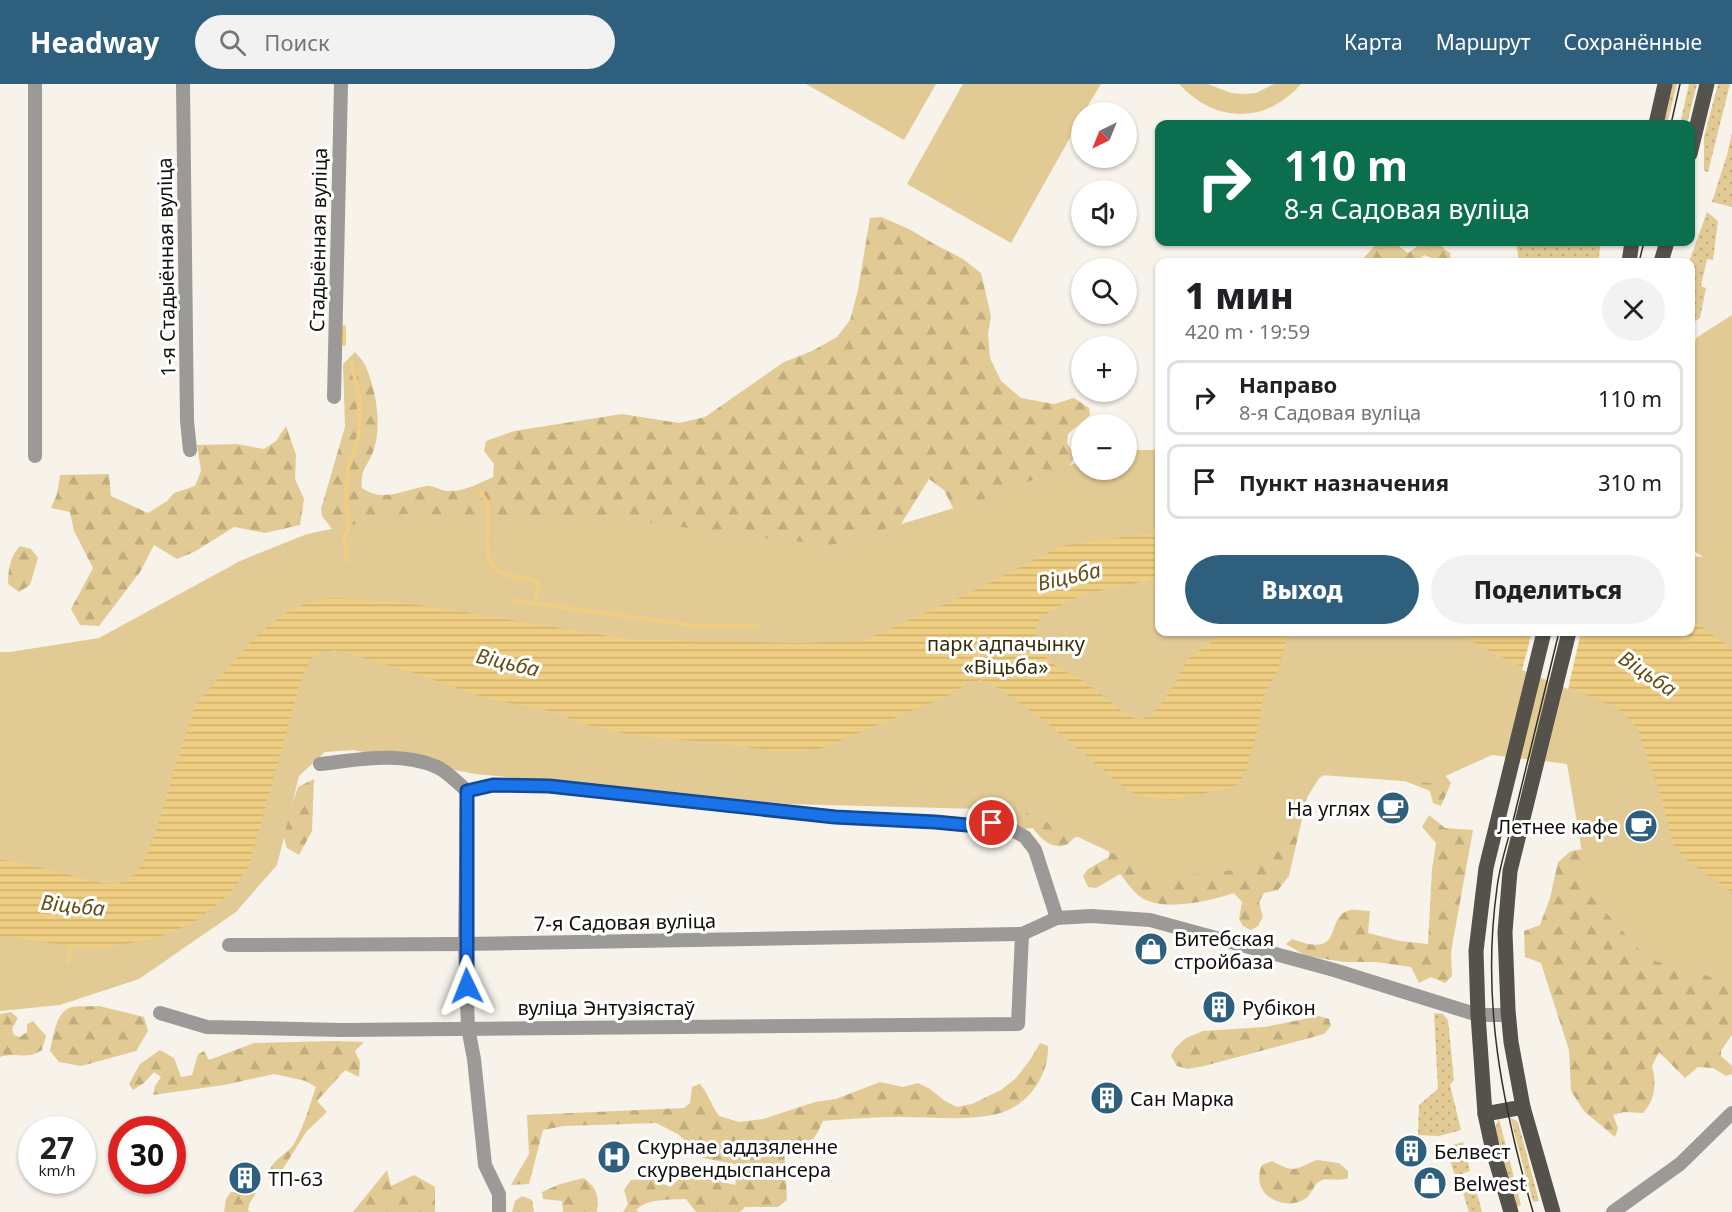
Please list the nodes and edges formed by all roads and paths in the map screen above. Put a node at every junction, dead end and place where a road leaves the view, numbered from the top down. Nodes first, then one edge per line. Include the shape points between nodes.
1 (35, 84) edge
2 (183, 84) edge
3 (341, 84) edge
4 (1665, 84) edge
5 (1707, 84) edge
6 (1657, 120) edge
7 (1695, 133) edge
8 (334, 397) dead end
9 (190, 450) dead end
10 (35, 456) dead end
11 (1543, 636) edge
12 (1568, 636) edge
13 (320, 764) dead end
14 (467, 791) junction
15 (1057, 918) junction
16 (1022, 934) junction
17 (465, 944) junction
18 (229, 945) dead end
19 (160, 1013) dead end
20 (1478, 1016) junction
21 (1508, 1016) junction
22 (468, 1028) junction
23 (1524, 1107) junction
24 (1732, 1113) edge
25 (1485, 1114) junction
26 (499, 1212) edge
27 (1511, 1212) edge
28 (1553, 1212) edge
29 (1613, 1212) edge

1 - 10 street
2 - 9 street, 1-я Стадыённая вуліца
3 - 8 street, Стадыённая вуліца
4 - 6 main road
5 - 7 main road
11 - 20 main road via 1486,868 1476,951
12 - 21 main road via 1510,871 1506,922
13 - 14 street via 379,758 417,761 439,768
14 - 15 street via 493,785 549,786 835,817 992,823 1025,837 1035,849
14 - 17 street
15 - 16 street
15 - 20 street via 1150,920 1324,967
16 - 17 street, 7-я Садовая вуліца
16 - 22 street, вуліца Энтузіястаў via 1018,1024
17 - 18 street, 7-я Садовая вуліца
17 - 22 street
19 - 22 street, вуліца Энтузіястаў via 207,1027
20 - 21 street
20 - 25 main road
21 - 23 main road
22 - 26 street via 485,1165 499,1194
23 - 25 main road
23 - 28 main road
24 - 29 street via 1680,1164
25 - 27 main road

